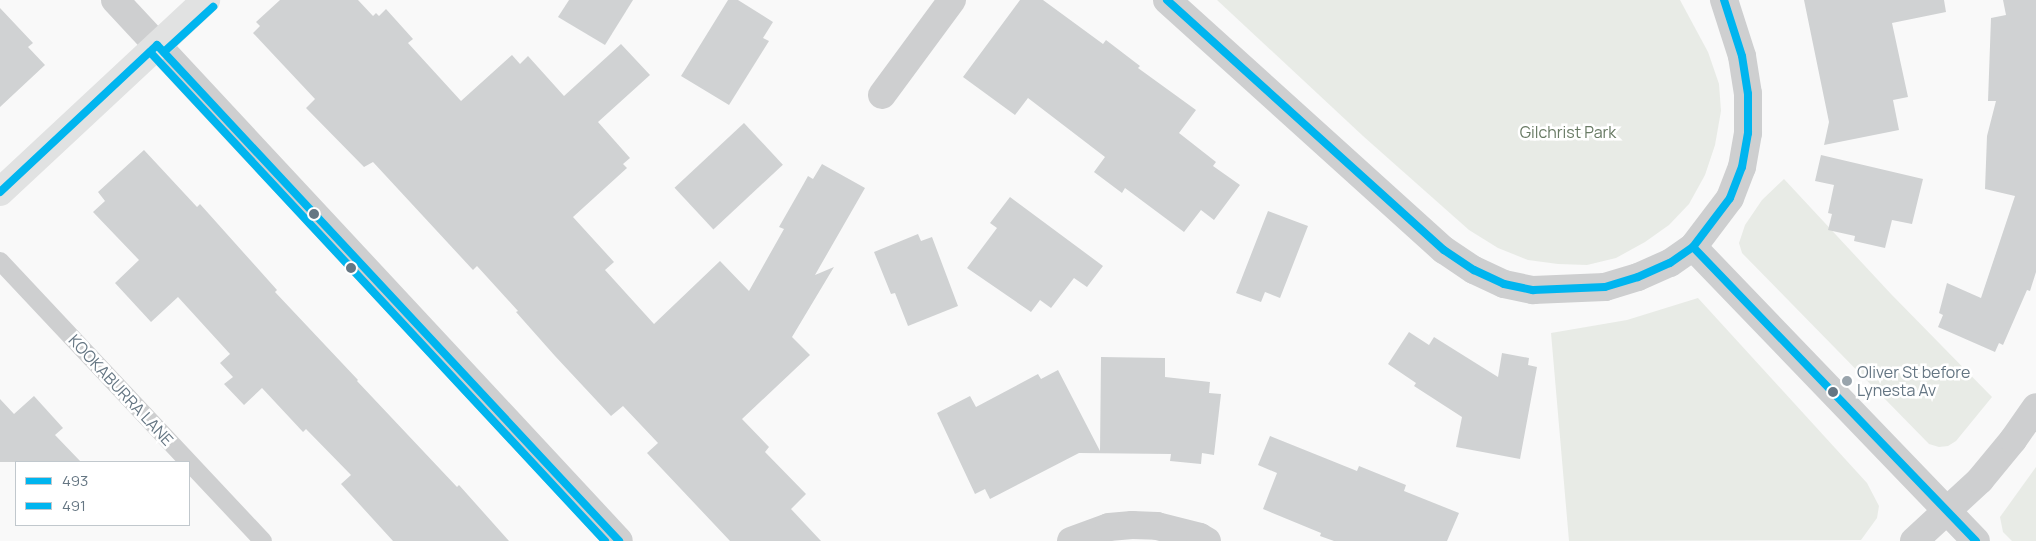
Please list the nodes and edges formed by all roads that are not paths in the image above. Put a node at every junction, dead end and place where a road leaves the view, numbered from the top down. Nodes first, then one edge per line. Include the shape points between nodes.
1 (115, 0) edge
2 (206, 0) edge
3 (952, 0) edge
4 (1167, 0) edge
5 (1724, 0) edge
6 (157, 46) junction
7 (882, 96) dead end
8 (0, 192) edge
9 (1693, 247) junction
10 (0, 261) edge
11 (2036, 407) edge
12 (188, 461) edge
13 (190, 463) edge
14 (1948, 512) junction
15 (263, 541) edge
16 (619, 541) edge
17 (1071, 541) edge
18 (1207, 541) edge
19 (1914, 541) edge
20 (1976, 541) edge

1 - 6 street
2 - 6 street
3 - 7 street
4 - 9 street via 1444,250 1474,270 1504,284 1534,290 1605,287 1670,263
5 - 9 street via 1742,56 1748,94 1748,133 1742,166 1730,198
6 - 8 street
6 - 16 street
9 - 14 street
10 - 12 lane, KOOKABURRA LANE
11 - 14 street via 1980,480
13 - 15 lane, KOOKABURRA LANE
14 - 19 street
14 - 20 street
17 - 18 street via 1109,527 1132,525 1157,526

